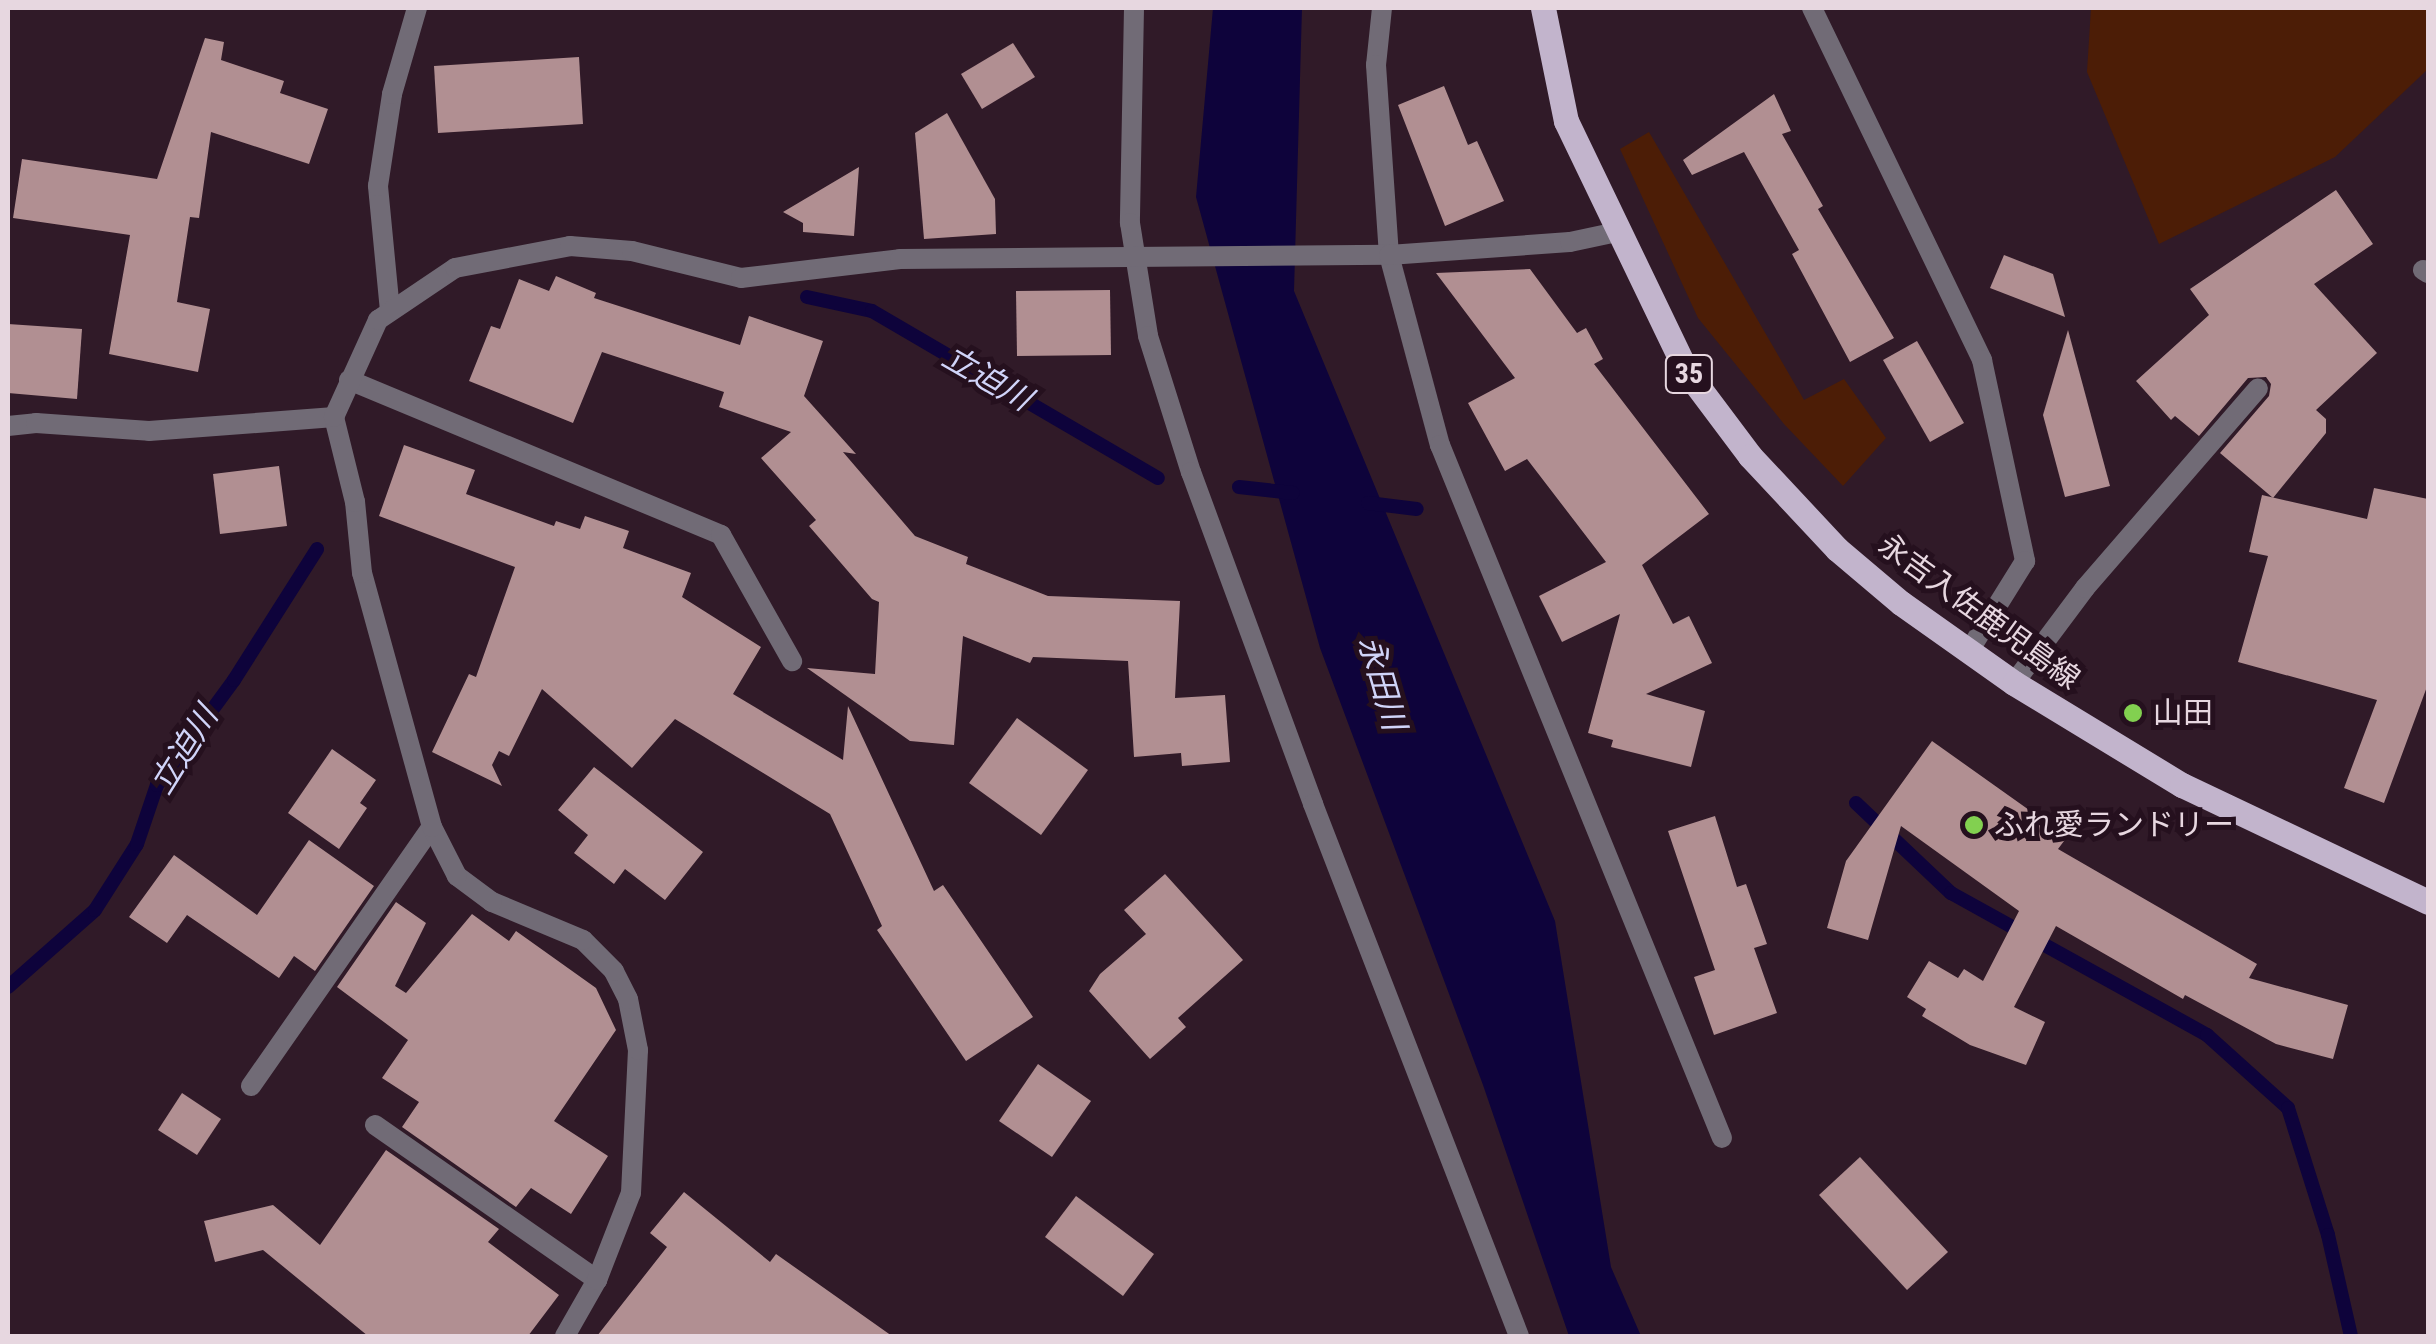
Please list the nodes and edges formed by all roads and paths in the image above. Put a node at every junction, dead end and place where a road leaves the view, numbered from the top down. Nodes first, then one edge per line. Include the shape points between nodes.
1 (417, 8) edge
2 (1134, 8) edge
3 (1382, 8) edge
4 (1544, 8) edge
5 (1812, 8) edge
6 (1617, 232) junction
7 (1389, 255) junction
8 (1137, 258) junction
9 (390, 312) junction
10 (349, 380) junction
11 (2258, 388) dead end
12 (334, 417) junction
13 (8, 426) edge
14 (1969, 650) junction
15 (792, 660) dead end
16 (2014, 683) junction
17 (432, 827) junction
18 (2428, 902) edge
19 (251, 1086) dead end
20 (375, 1125) dead end
21 (1722, 1138) dead end
22 (596, 1280) junction
23 (565, 1336) edge
24 (1518, 1336) edge

1 - 9 street via 392,94 378,186
2 - 8 street via 1130,223
3 - 7 street via 1376,65
4 - 6 main road, 永吉入佐鹿児島線 / 35 via 1566,121
5 - 14 street via 1982,360 2026,561
6 - 7 street via 1570,242
6 - 14 main road, 永吉入佐鹿児島線 / 35 via 1687,372 1750,456 1837,548
7 - 8 street
7 - 21 street via 1440,445
8 - 9 street via 900,259 742,278 632,251 570,246 455,268
8 - 24 street via 1148,336 1191,472
9 - 10 street via 378,320
10 - 12 street
10 - 15 street via 721,535
11 - 16 street via 2085,588
12 - 13 street via 149,432
12 - 17 street via 355,502 362,573
14 - 16 main road, 永吉入佐鹿児島線 / 35
16 - 18 main road, 永吉入佐鹿児島線 / 35 via 2182,785
17 - 19 street
17 - 22 street via 457,876 492,902 583,940 614,972 628,999 638,1050 631,1193
20 - 22 street
22 - 23 street

